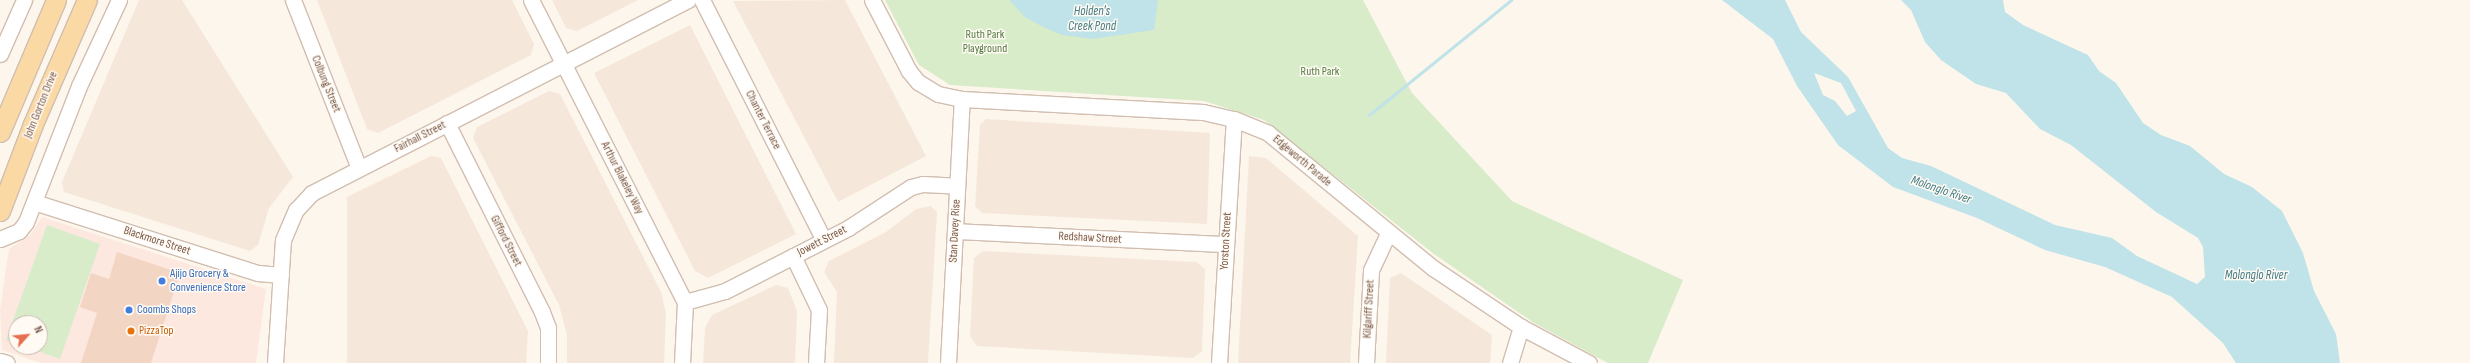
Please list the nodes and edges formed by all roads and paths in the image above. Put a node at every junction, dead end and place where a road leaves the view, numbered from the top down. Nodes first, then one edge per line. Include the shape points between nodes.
1 (24, 0) edge
2 (56, 0) edge
3 (87, 0) edge
4 (119, 0) edge
5 (293, 0) edge
6 (531, 0) edge
7 (688, 0) edge
8 (702, 0) edge
9 (872, 0) edge
10 (7, 19) edge
11 (0, 54) edge
12 (563, 64) junction
13 (962, 99) junction
14 (1234, 119) junction
15 (447, 123) junction
16 (0, 132) edge
17 (359, 168) junction
18 (957, 186) junction
19 (34, 202) junction
20 (0, 211) edge
21 (955, 231) junction
22 (1388, 234) junction
23 (0, 240) edge
24 (824, 240) junction
25 (1225, 244) junction
26 (793, 256) junction
27 (281, 275) junction
28 (685, 302) junction
29 (1521, 327) junction
30 (0, 361) edge
31 (7, 363) edge
32 (275, 363) edge
33 (548, 363) edge
34 (682, 363) edge
35 (816, 363) edge
36 (948, 363) edge
37 (1219, 363) edge
38 (1366, 363) edge
39 (1510, 363) edge
40 (1589, 363) edge

1 - 10 street
2 - 16 main road
3 - 20 main road, John Gorton Drive via 33,124
4 - 19 street via 79,86
5 - 17 street, Colbung Street
6 - 12 street, Arthur Blakeley Way
7 - 12 street, Fairhall Street
8 - 24 street, Chanter Terrace
9 - 13 street, Edgeworth Parade via 900,57 918,82 938,94
10 - 11 street
12 - 15 street, Fairhall Street
12 - 28 street, Arthur Blakeley Way
13 - 14 street, Edgeworth Parade via 1203,112
13 - 18 street, Stan Davey Rise
14 - 22 street, Edgeworth Parade via 1268,133
14 - 25 street, Yorston Street
15 - 17 street, Fairhall Street
15 - 33 street, Gifford Street via 542,312 548,328
17 - 27 street, Fairhall Street via 312,193 296,210 283,240
18 - 21 street, Stan Davey Rise
18 - 24 street, Jowett Street via 923,184 911,187
19 - 23 street via 26,222 19,231
19 - 27 street, Blackmore Street via 258,272
21 - 25 street, Redshaw Street
21 - 36 street, Stan Davey Rise
22 - 29 street, Edgeworth Parade
22 - 38 street, Kilgariff Street via 1371,270
24 - 26 street, Jowett Street
25 - 37 street, Yorston Street
26 - 28 street, Jowett Street via 725,291
26 - 35 street via 819,310
27 - 32 street, Fairhall Street
28 - 34 street, Arthur Blakeley Way
29 - 39 street
29 - 40 street, Edgeworth Parade
30 - 31 street

